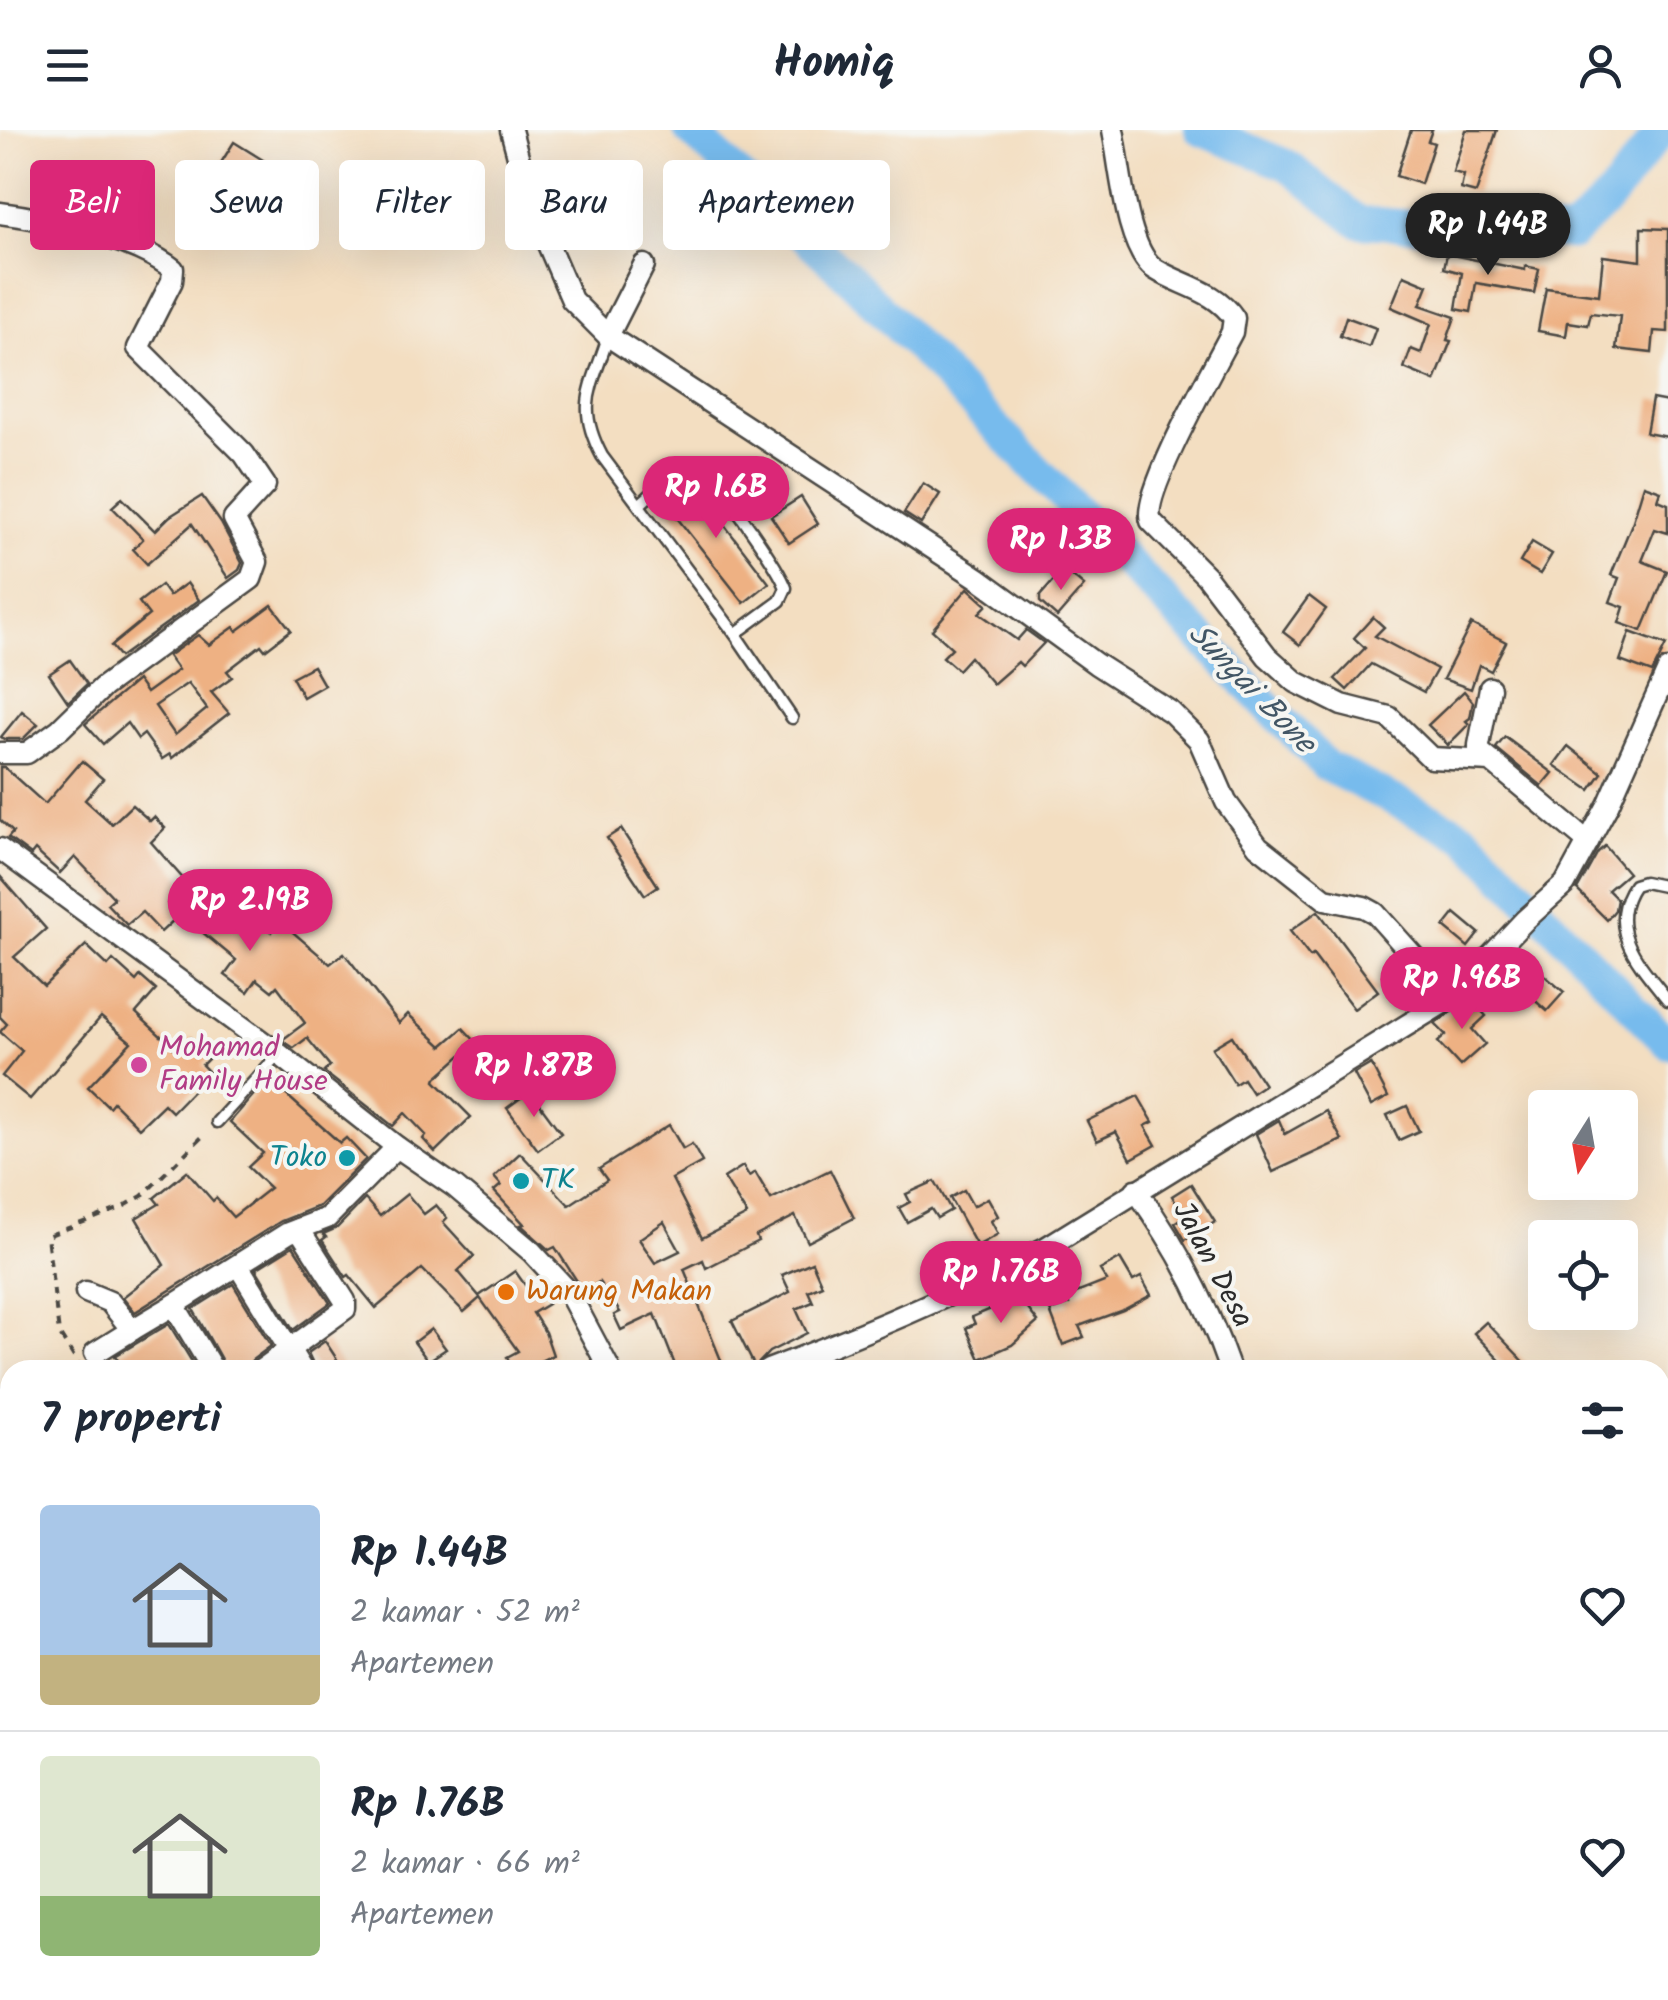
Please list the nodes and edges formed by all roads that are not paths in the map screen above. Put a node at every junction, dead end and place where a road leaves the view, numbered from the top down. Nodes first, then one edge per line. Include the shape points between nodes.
1 (511, 130) edge
2 (1113, 130) edge
3 (0, 213) edge
4 (644, 265) dead end
5 (608, 336) junction
6 (640, 504) junction
7 (735, 634) junction
8 (1668, 670) edge
9 (1490, 688) dead end
10 (792, 718) dead end
11 (0, 753) edge
12 (1471, 759) junction
13 (1588, 842) junction
14 (0, 849) edge
15 (1668, 888) edge
16 (1451, 998) junction
17 (1668, 1000) edge
18 (278, 1054) junction
19 (217, 1122) road end
20 (397, 1147) junction
21 (1136, 1190) junction
22 (299, 1230) junction
23 (239, 1267) junction
24 (86, 1292) dead end
25 (174, 1306) junction
26 (132, 1330) junction
27 (289, 1352) junction
28 (89, 1360) edge
29 (207, 1360) edge
30 (277, 1360) edge
31 (295, 1360) edge
32 (605, 1360) edge
33 (795, 1360) edge
34 (1226, 1360) edge

1 - 5 street via 530,204 572,300
2 - 12 street via 1133,234 1145,260 1226,306 1234,318 1148,516 1296,682 1389,718 1431,758
3 - 11 street via 117,241 172,269 138,348 244,454 264,485 234,519 256,562 251,579 102,687 27,753
4 - 5 street
5 - 6 lane via 586,422 602,456
5 - 16 street via 1171,712 1199,740 1226,802 1258,846 1324,899 1375,913
6 - 7 lane
6 - 7 lane via 689,470 710,478 726,499 786,588 780,602
7 - 10 lane
8 - 13 street
9 - 12 street via 1480,751
12 - 13 street
13 - 16 street via 1565,884
14 - 18 street
15 - 17 lane via 1634,885 1622,910 1625,941
16 - 21 street
18 - 19 lane
18 - 20 street
20 - 22 street via 337,1211
20 - 32 street via 532,1252 568,1290
21 - 33 street via 993,1275
21 - 34 street, Jalan Desa via 1176,1250
22 - 23 street
22 - 27 street via 346,1306
23 - 25 street
23 - 27 street
24 - 26 street via 110,1302
25 - 26 street
25 - 29 street
26 - 28 street
27 - 30 street
27 - 31 street

